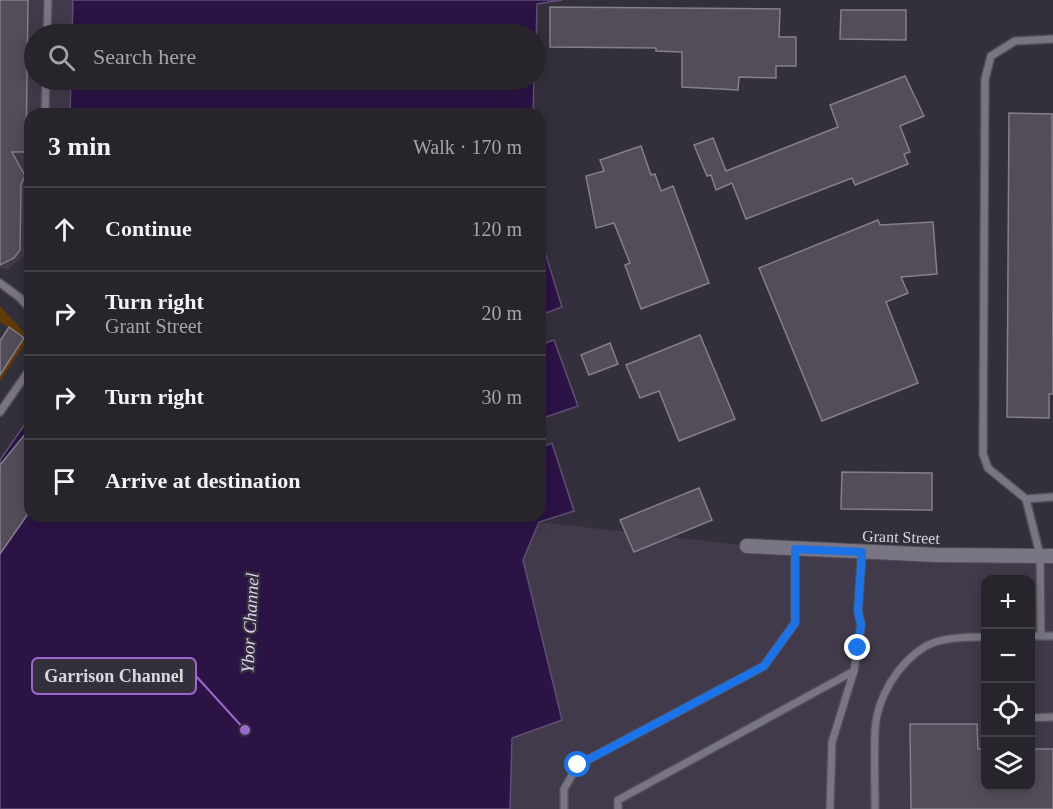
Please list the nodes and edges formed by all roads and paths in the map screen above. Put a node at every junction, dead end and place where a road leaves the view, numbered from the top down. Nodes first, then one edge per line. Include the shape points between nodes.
1 (48, 0) edge
2 (47, 24) edge
3 (1053, 39) edge
4 (46, 90) edge
5 (45, 108) edge
6 (0, 284) edge
7 (24, 302) edge
8 (24, 378) edge
9 (0, 412) edge
10 (1053, 497) edge
11 (1026, 499) junction
12 (747, 546) dead end
13 (795, 549) junction
14 (862, 552) junction
15 (1047, 556) edge
16 (1035, 636) edge
17 (1041, 636) junction
18 (1053, 636) edge
19 (981, 637) edge
20 (854, 671) junction
21 (1053, 717) edge
22 (1035, 718) edge
23 (564, 809) edge
24 (618, 809) edge
25 (830, 809) edge
26 (875, 809) edge

1 - 2 lane
3 - 11 lane via 1015,41 991,56 985,79 983,454 988,468
4 - 5 lane
6 - 7 lane
8 - 9 lane
10 - 11 lane
11 - 15 lane
12 - 13 street, Grant Street
13 - 14 street, Grant Street
13 - 23 lane via 795,623 764,666 578,765 564,789
14 - 15 street, Grant Street
14 - 20 lane via 858,611 861,625
15 - 17 lane
16 - 17 lane
17 - 18 lane
19 - 26 lane via 928,645 898,670 883,699 875,728
20 - 24 lane via 618,800
20 - 25 lane via 832,742
21 - 22 lane

